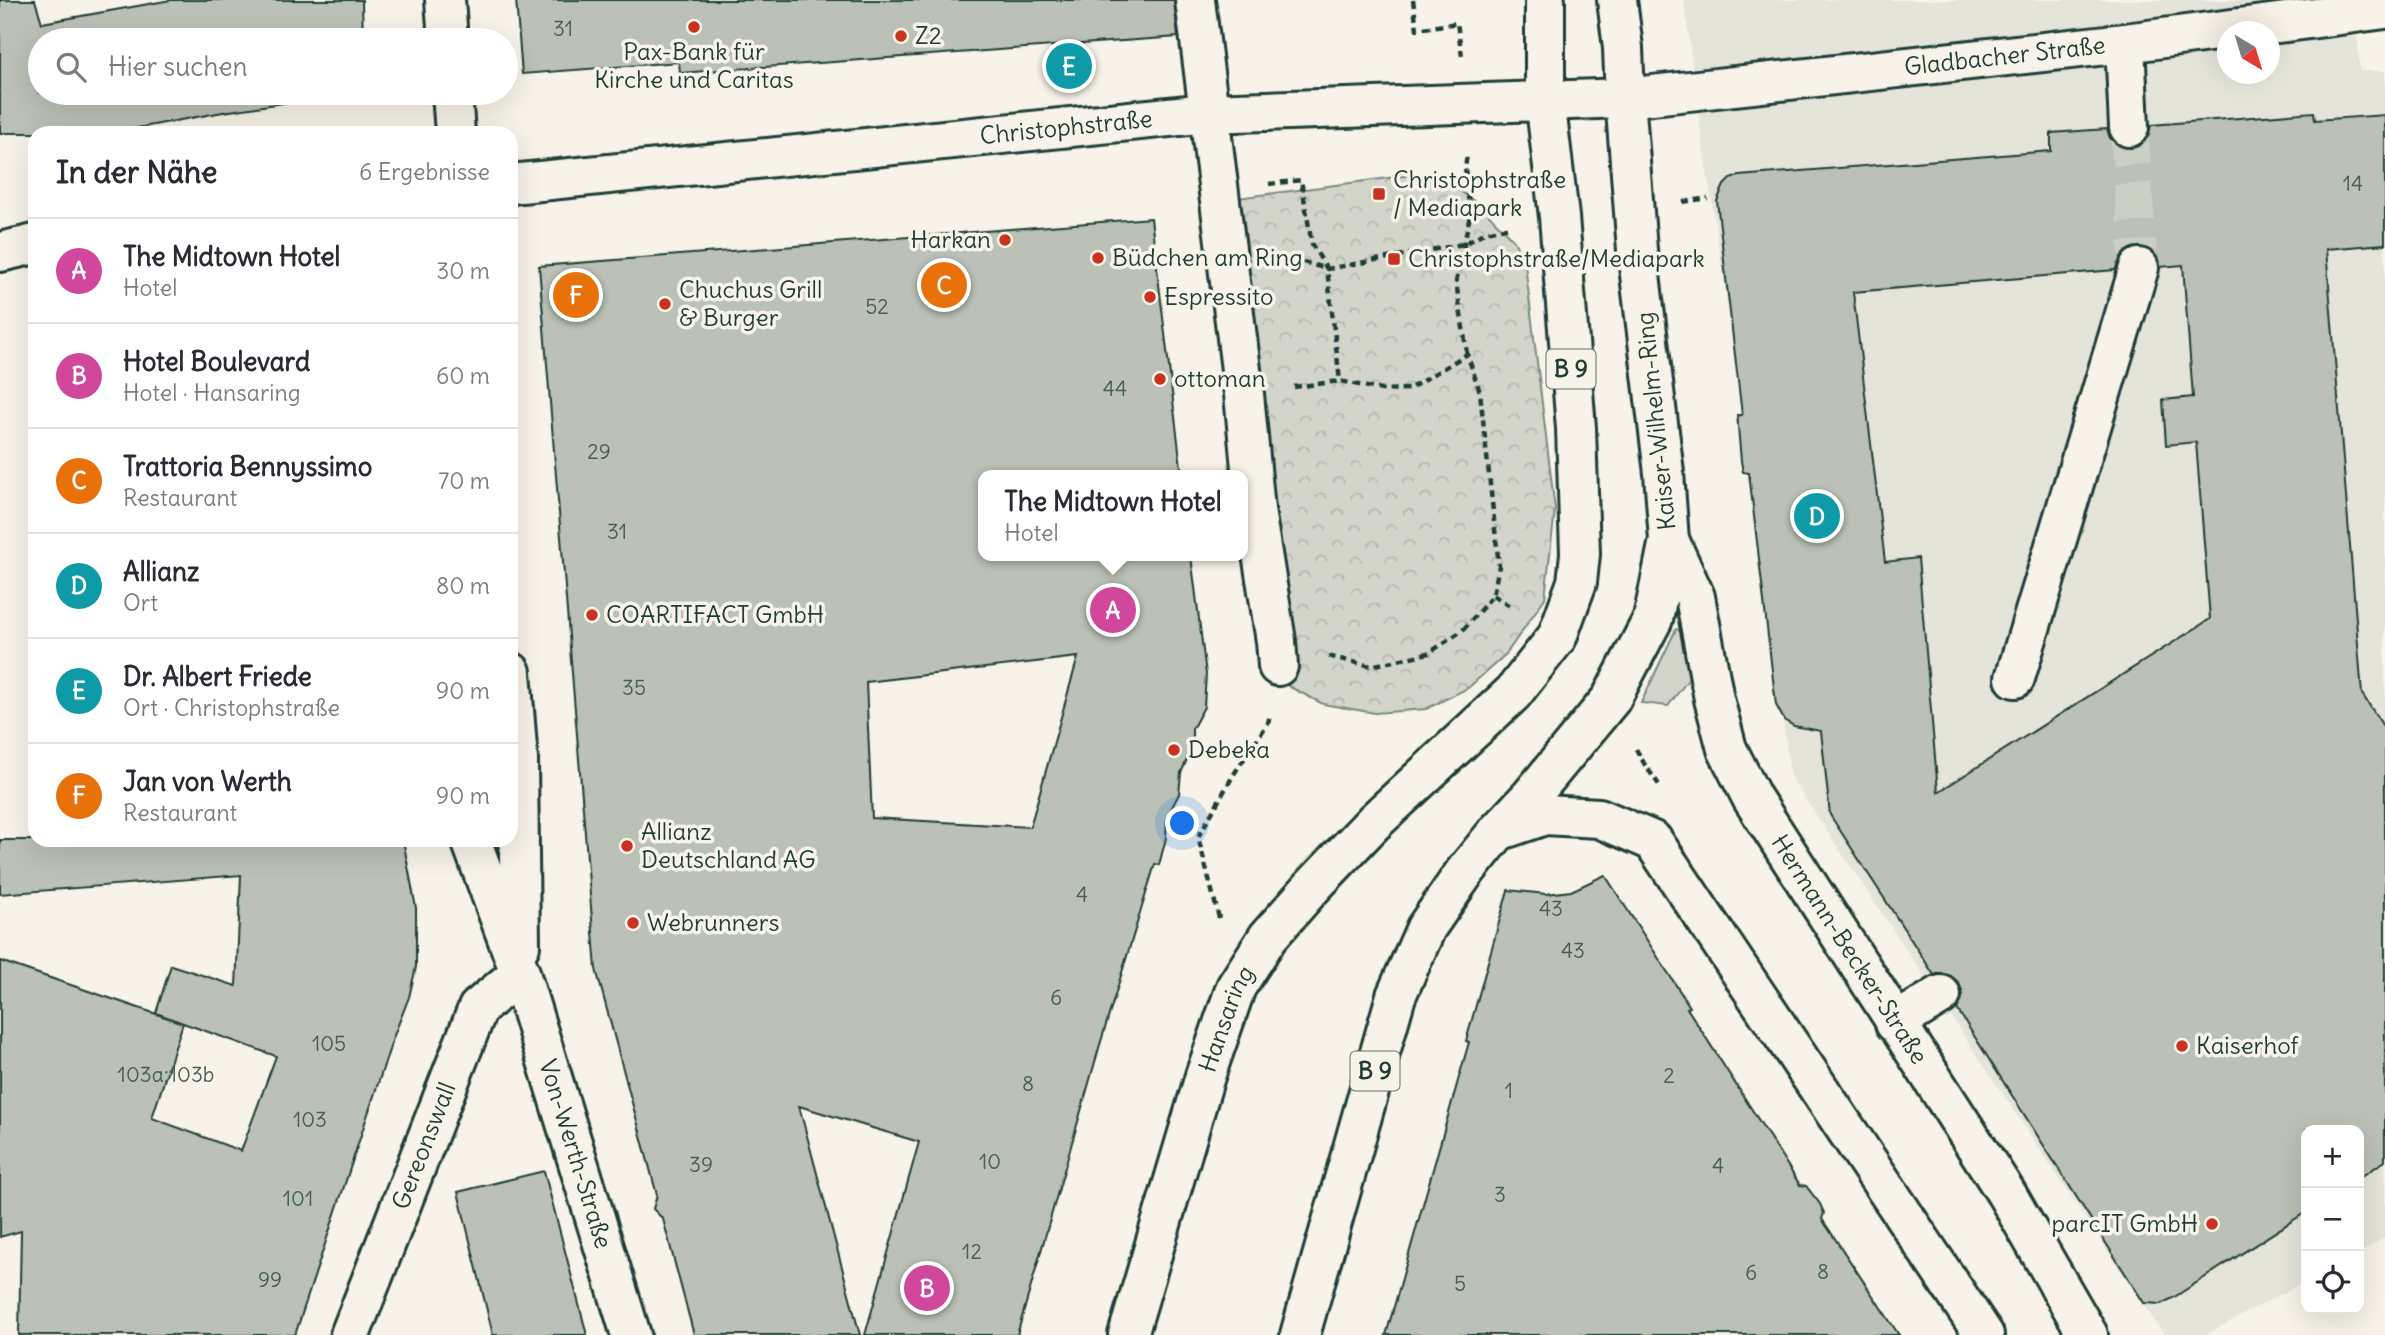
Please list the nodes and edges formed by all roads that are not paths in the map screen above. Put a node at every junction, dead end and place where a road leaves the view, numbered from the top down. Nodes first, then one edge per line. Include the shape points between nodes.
1 (445, 0) edge
2 (1195, 0) edge
3 (1545, 0) edge
4 (1617, 0) edge
5 (2380, 6) edge
6 (447, 28) edge
7 (2125, 43) junction
8 (1625, 98) junction
9 (1545, 99) junction
10 (453, 105) edge
11 (1208, 113) junction
12 (454, 126) edge
13 (2129, 127) tunnel mouth
14 (518, 183) edge
15 (28, 246) edge
16 (0, 252) edge
17 (2139, 268) tunnel mouth
18 (1670, 540) junction
19 (1277, 654) road end
20 (2015, 678) dead end
21 (518, 760) edge
22 (1498, 831) junction
23 (474, 847) edge
24 (520, 973) junction
25 (1941, 995) dead end
26 (1895, 1023) junction
27 (350, 1335) edge
28 (631, 1335) edge
29 (1128, 1335) edge
30 (1300, 1335) edge
31 (1984, 1335) edge
32 (2088, 1335) edge

1 - 6 street
2 - 11 street
3 - 9 street, B 9
4 - 8 street, Kaiser-Wilhelm-Ring / B 9
5 - 7 street, Gladbacher Straße
7 - 8 street, Gladbacher Straße
7 - 13 street
8 - 9 street, Christophstraße
8 - 18 street, Kaiser-Wilhelm-Ring / B 9
9 - 11 street, Christophstraße
9 - 29 street, Hansaring / B 9 via 1576,428 1577,582 1557,636 1513,693 1374,822 1268,937 1236,987
10 - 12 street
11 - 14 street, Christophstraße
11 - 19 street via 1255,510
15 - 16 street
17 - 20 street
18 - 22 street, Kaiser-Wilhelm-Ring / B 9 via 1653,619 1611,699
18 - 26 street, Hermann-Becker-Straße via 1695,597 1727,749 1752,798
21 - 24 street, Von-Werth-Straße
22 - 30 street, B 9 via 1426,928 1396,996
22 - 31 street via 1545,815 1599,818 1653,841
23 - 24 street, Von-Werth-Straße
24 - 27 street, Gereonswall via 478,1008
24 - 28 street, Von-Werth-Straße
25 - 26 street
26 - 32 street, Hermann-Becker-Straße via 2006,1194

